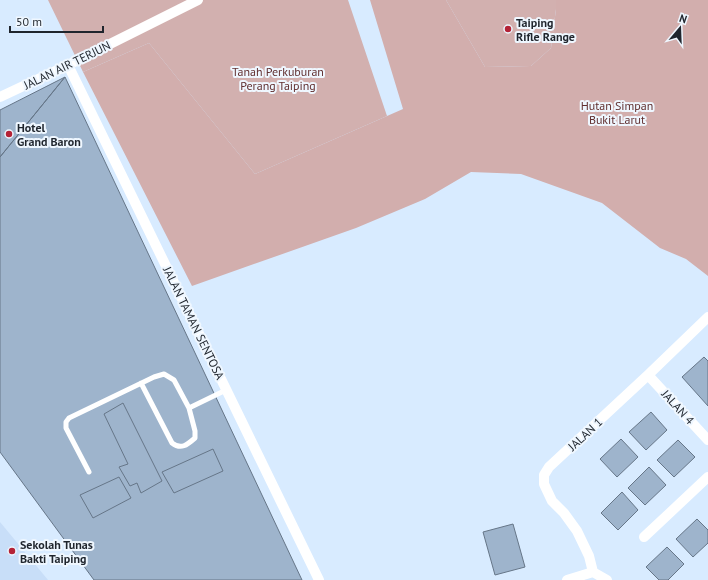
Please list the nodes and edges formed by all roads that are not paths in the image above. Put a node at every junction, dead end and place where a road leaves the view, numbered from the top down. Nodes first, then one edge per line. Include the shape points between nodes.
1 (198, 0) edge
2 (68, 66) junction
3 (0, 97) edge
4 (708, 317) edge
5 (648, 375) junction
6 (141, 384) junction
7 (226, 390) junction
8 (189, 408) junction
9 (708, 440) edge
10 (89, 472) dead end
11 (708, 477) edge
12 (644, 537) dead end
13 (593, 572) junction
14 (319, 580) edge
15 (567, 580) edge
16 (607, 580) edge

1 - 2 street, JALAN AIR TERJUN
2 - 3 street, JALAN AIR TERJUN
2 - 7 street, JALAN TAMAN SENTOSA
4 - 5 street, JALAN 1
5 - 9 street, JALAN 4
5 - 13 street, JALAN 1 via 549,467 544,475 544,484 552,501 577,531 589,556
6 - 8 lane via 164,374 174,380
6 - 8 lane via 172,443 176,446 181,447 195,438
6 - 10 lane via 69,418 66,422 66,428
7 - 8 lane
7 - 14 street, JALAN TAMAN SENTOSA
11 - 12 street
13 - 15 street
13 - 16 street

